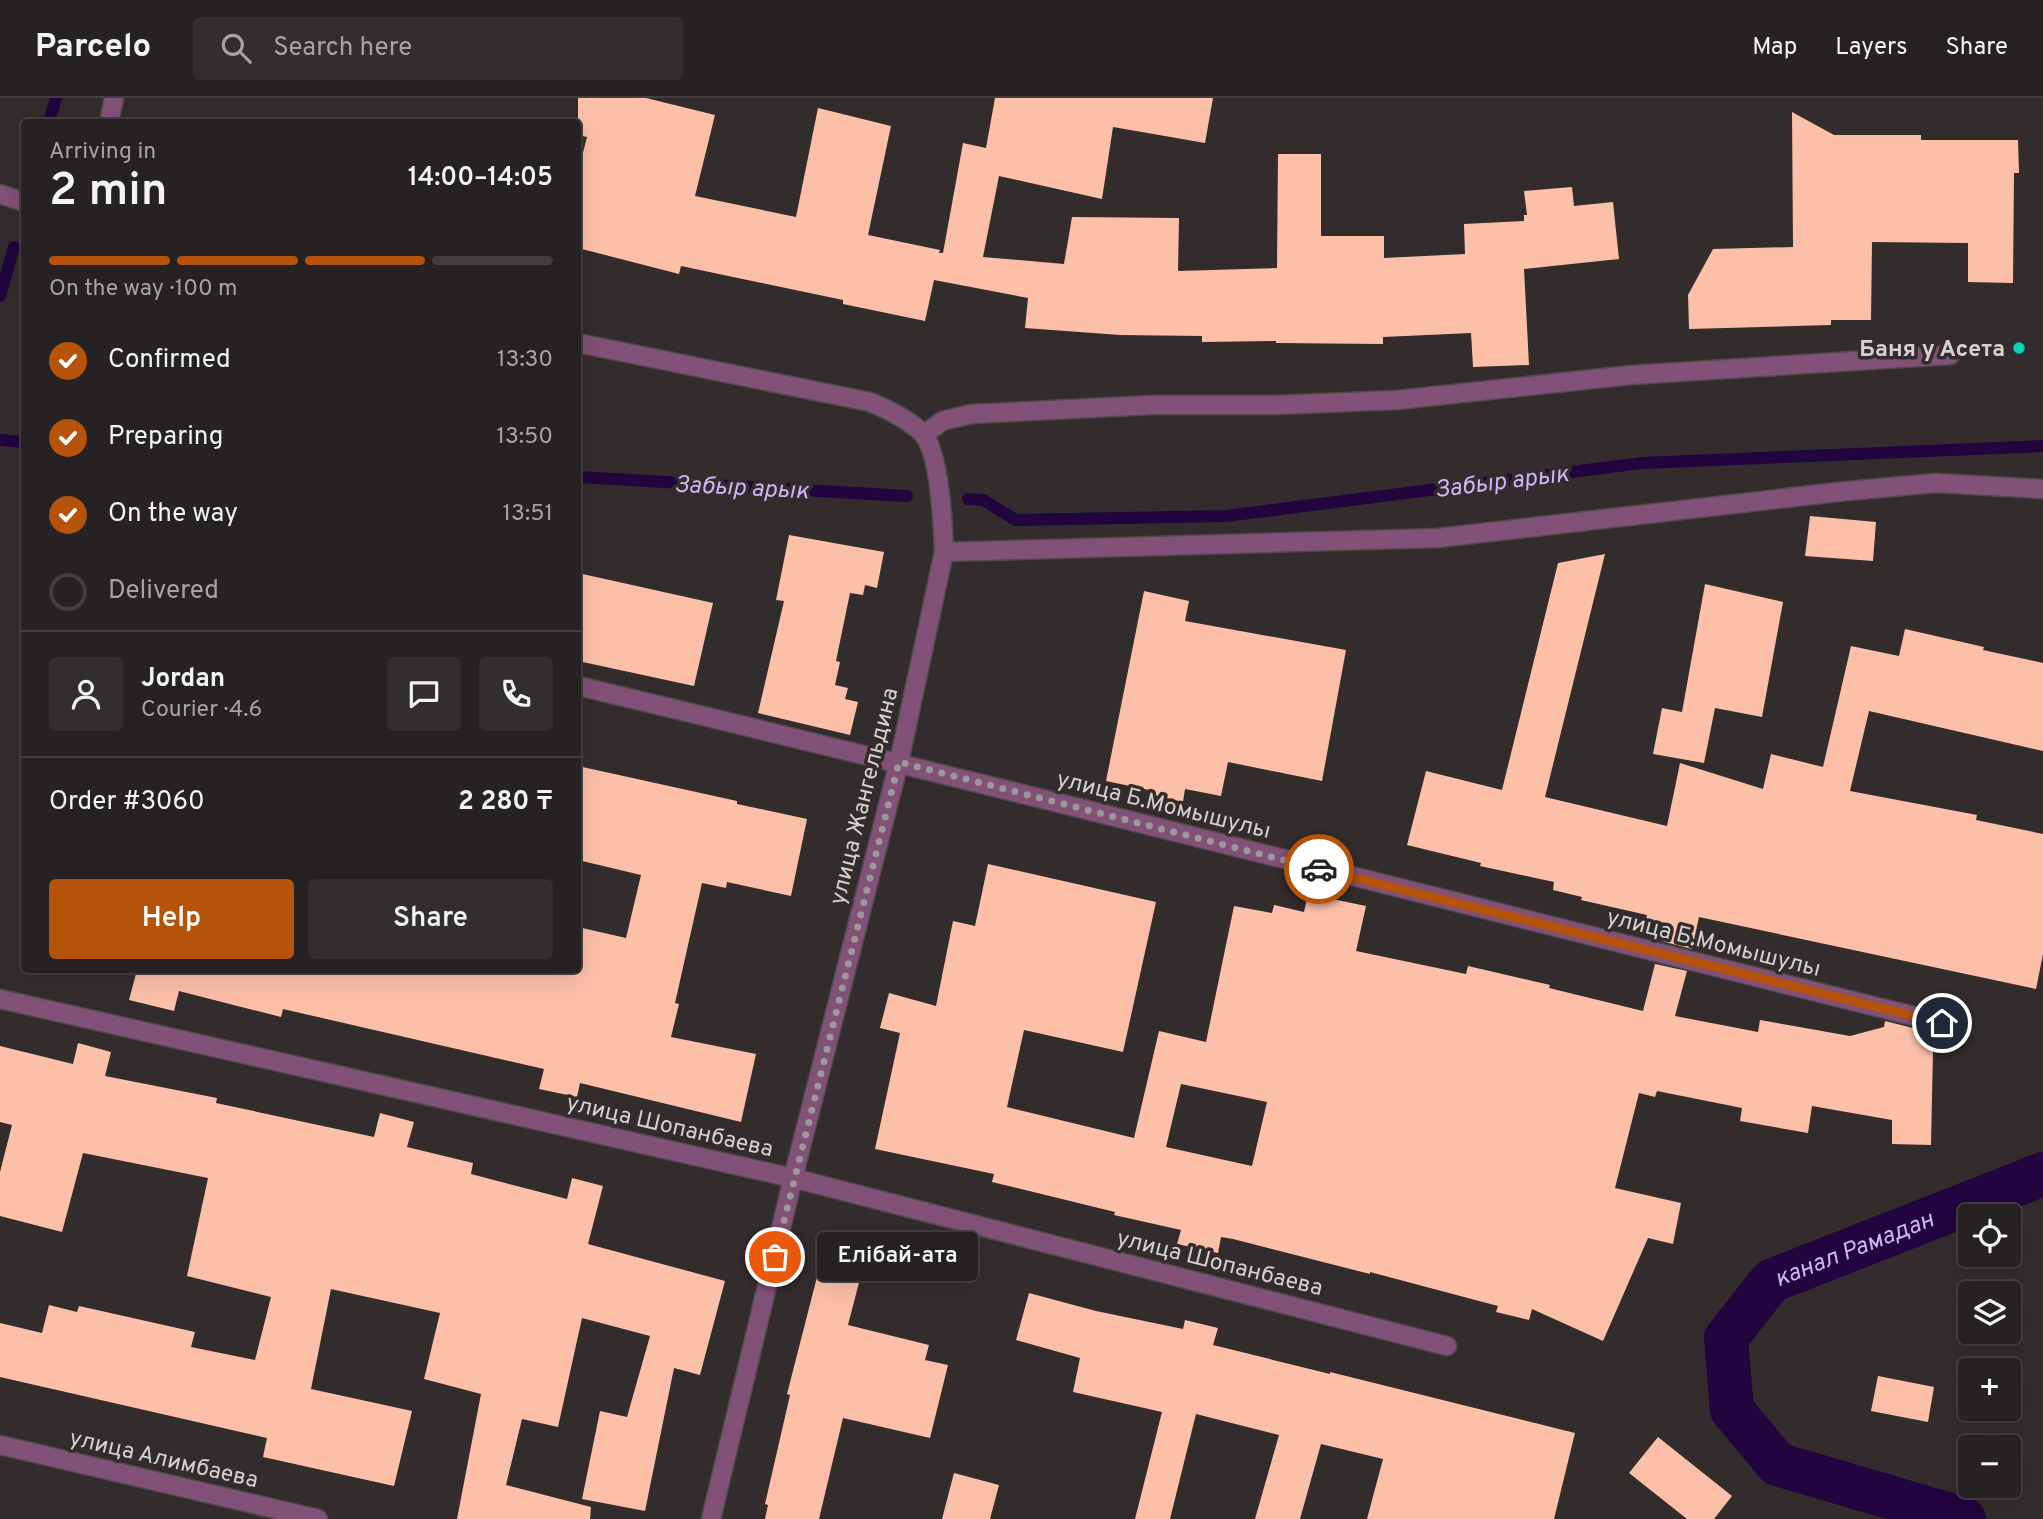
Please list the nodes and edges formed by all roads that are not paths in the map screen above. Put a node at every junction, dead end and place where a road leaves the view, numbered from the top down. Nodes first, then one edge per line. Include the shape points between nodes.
1 (114, 98) edge
2 (110, 119) edge
3 (0, 194) edge
4 (21, 201) edge
5 (581, 344) edge
6 (1950, 355) dead end
7 (925, 435) junction
8 (2043, 489) edge
9 (944, 552) junction
10 (581, 687) edge
11 (899, 762) junction
12 (0, 999) edge
13 (1942, 1023) dead end
14 (793, 1178) junction
15 (1447, 1346) dead end
16 (0, 1445) edge
17 (317, 1519) edge
18 (712, 1519) edge

1 - 2 street
3 - 4 street
5 - 7 street via 870,402
6 - 7 street via 1631,375 1397,400 971,414 943,421
7 - 9 street, улица Жангельдина via 936,466
8 - 9 street via 1936,483 1438,538
9 - 11 street, улица Жангельдина
10 - 11 street, улица Б.Момышулы
11 - 13 street, улица Б.Момышулы
11 - 14 street, улица Жангельдина
12 - 14 street, улица Шопанбаева
14 - 15 street, улица Шопанбаева
14 - 18 street, улица Жангельдина
16 - 17 street, улица Алимбаева

